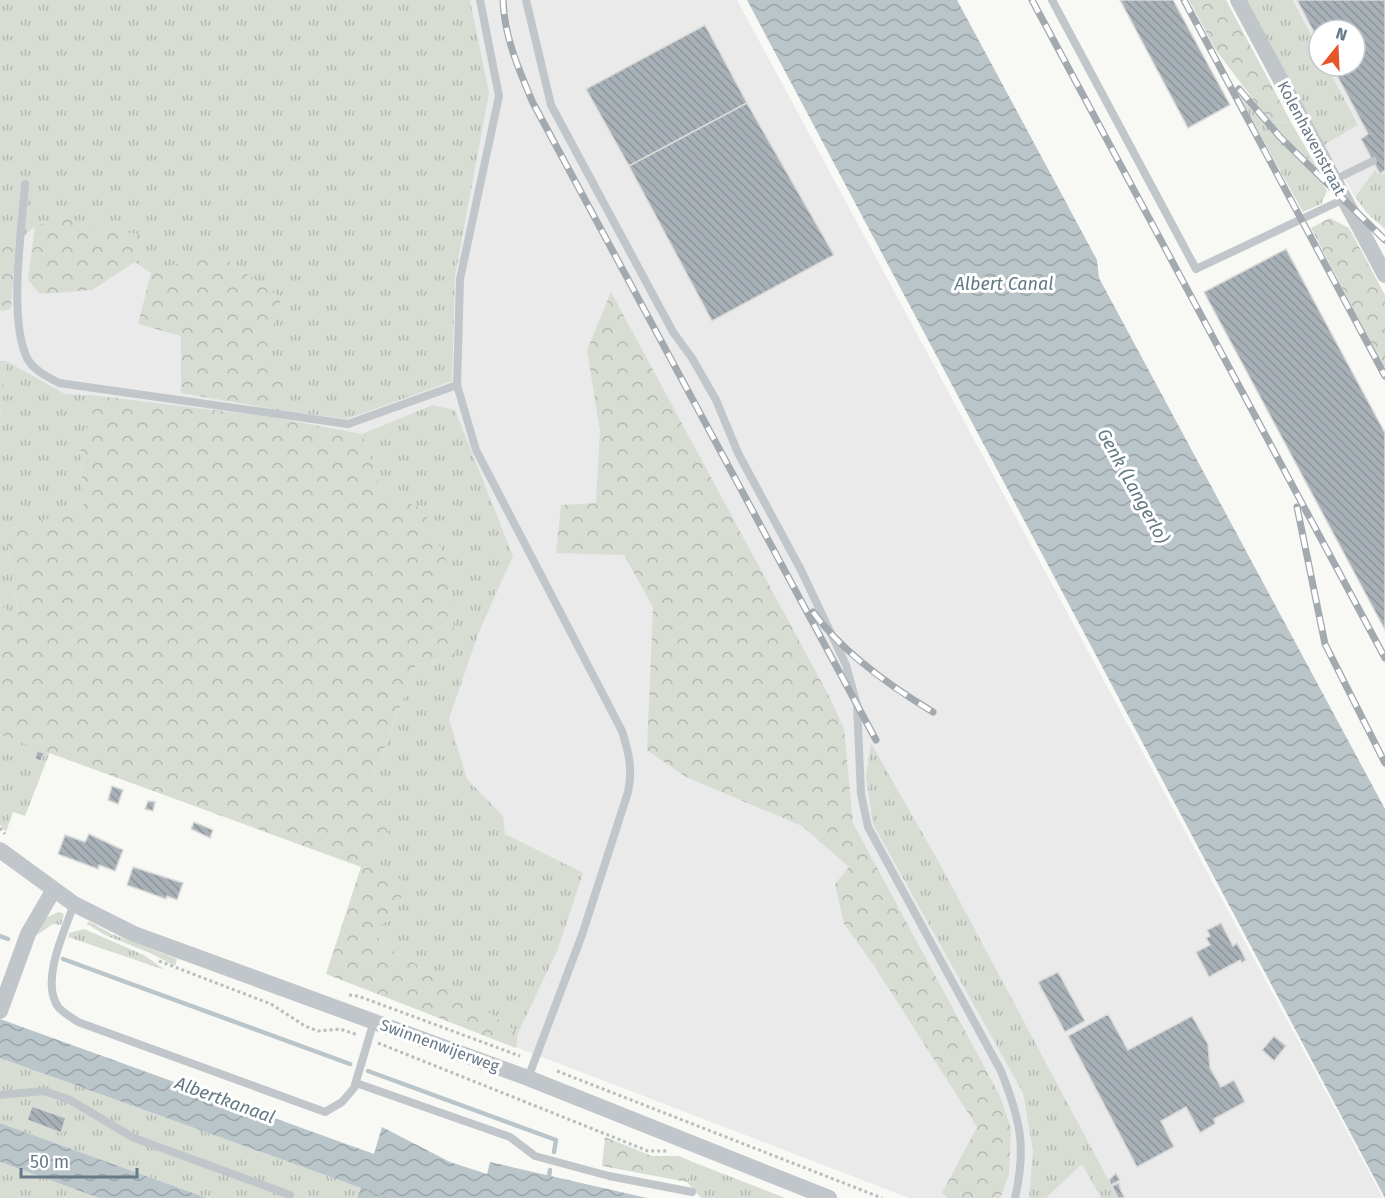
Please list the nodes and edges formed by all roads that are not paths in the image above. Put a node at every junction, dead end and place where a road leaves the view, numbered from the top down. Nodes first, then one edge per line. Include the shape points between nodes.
1 (480, 0) edge
2 (526, 0) edge
3 (1052, 0) edge
4 (1238, 0) edge
5 (1372, 161) dead end
6 (1334, 180) junction
7 (25, 184) dead end
8 (1344, 200) junction
9 (1385, 275) edge
10 (457, 385) junction
11 (0, 850) edge
12 (53, 891) junction
13 (74, 904) junction
14 (0, 1011) edge
15 (374, 1021) junction
16 (528, 1077) junction
17 (356, 1083) junction
18 (0, 1095) edge
19 (692, 1192) dead end
20 (290, 1195) dead end
21 (829, 1198) edge
22 (1014, 1198) edge

1 - 10 lane via 499,96 460,279
2 - 22 lane via 551,105 673,332 716,400 738,453 846,665 857,705 861,794 868,827 1001,1071 1016,1108 1023,1143
3 - 8 lane via 1196,269
4 - 6 street, Kolenhavenstraat
5 - 6 lane
6 - 8 street, Kolenhavenstraat
7 - 10 lane via 17,303 21,339 28,360 43,375 59,383 348,424
8 - 9 street, Kolenhavenstraat
10 - 16 lane via 476,450 622,731 630,757 628,792 582,935
11 - 12 street, Swinnenwijerweg
12 - 13 street, Swinnenwijerweg
12 - 14 street via 28,934
13 - 15 street, Swinnenwijerweg via 134,934
13 - 17 lane via 53,964 52,990 58,1007 78,1022 325,1112 342,1102
15 - 16 street, Swinnenwijerweg
15 - 17 lane
16 - 21 street, Swinnenwijerweg
17 - 19 lane via 510,1137 535,1155 609,1176
18 - 20 lane via 44,1091 70,1100 134,1138

